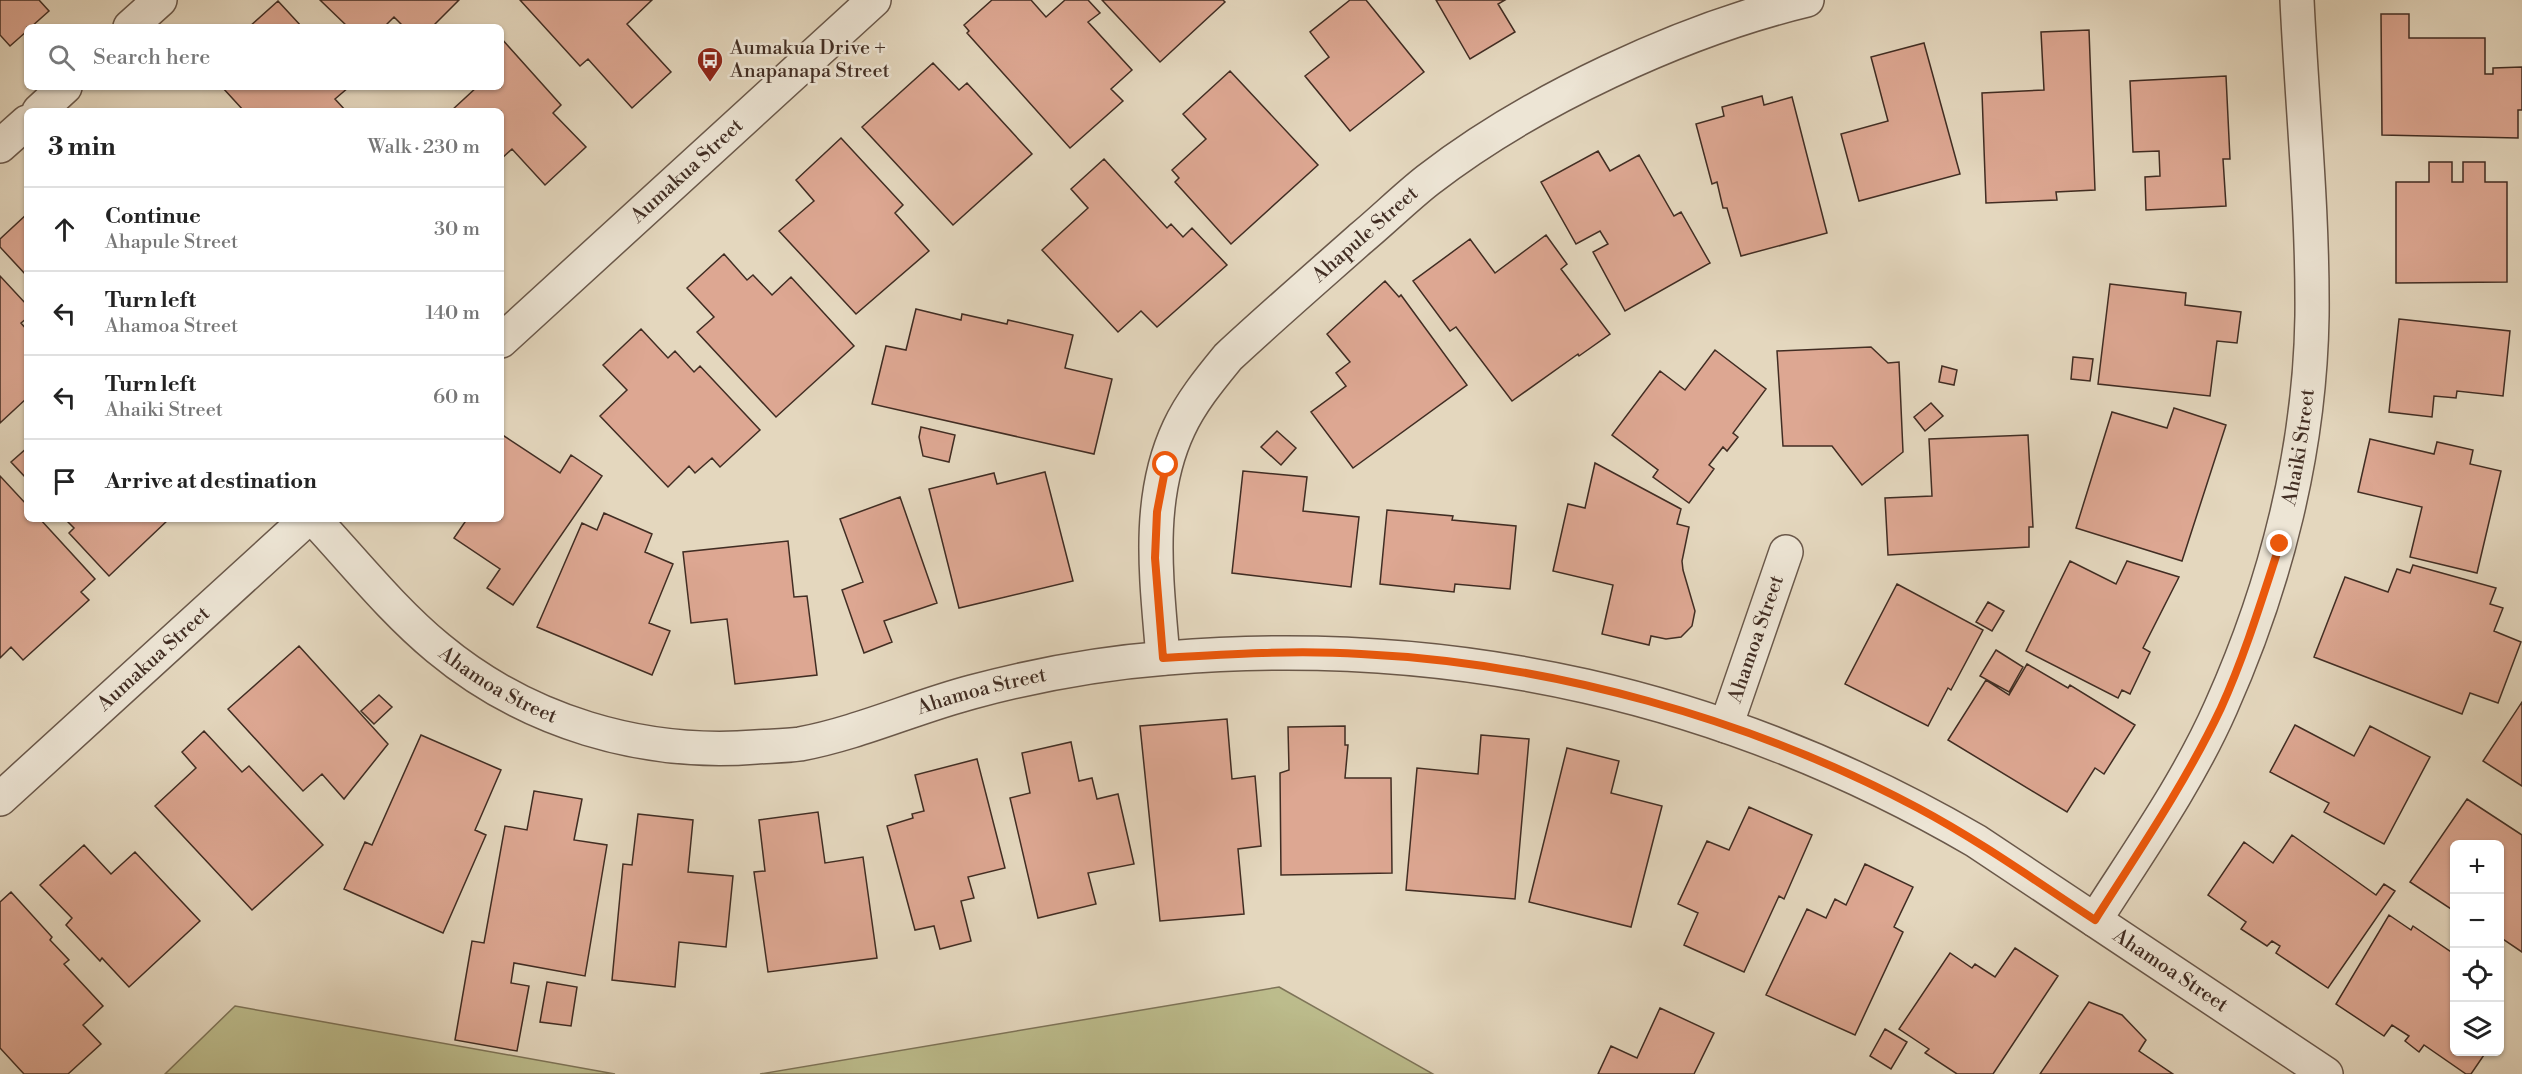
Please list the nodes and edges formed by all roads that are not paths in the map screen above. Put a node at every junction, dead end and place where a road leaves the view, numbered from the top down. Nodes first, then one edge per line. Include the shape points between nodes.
1 (160, 0) edge
2 (874, 0) edge
3 (1807, 0) edge
4 (2297, 0) edge
5 (133, 24) edge
6 (62, 90) edge
7 (42, 108) edge
8 (24, 125) edge
9 (0, 147) edge
10 (504, 338) edge
11 (304, 522) edge
12 (317, 522) edge
13 (1786, 552) dead end
14 (1163, 658) junction
15 (1726, 726) junction
16 (0, 799) edge
17 (2095, 920) junction
18 (2326, 1074) edge

1 - 5 street
2 - 10 street, Aumakua Street
3 - 14 street, Ahapule Street via 1654,52 1521,119 1429,180 1228,357 1201,390 1166,465 1157,512 1155,558
4 - 17 street, Ahaiki Street via 2312,317 2298,466 2280,544 2259,610 2221,707 2180,784
6 - 7 street
8 - 9 street
11 - 16 street, Aumakua Street
12 - 14 street, Ahamoa Street via 399,611 438,648 484,682 528,707 572,724 668,747 727,749 800,744 973,692 1071,670
13 - 15 street, Ahamoa Street
14 - 15 street, Ahamoa Street via 1259,652 1362,654 1498,668 1611,692
15 - 17 street, Ahamoa Street via 1801,753 1919,808
17 - 18 street, Ahamoa Street

